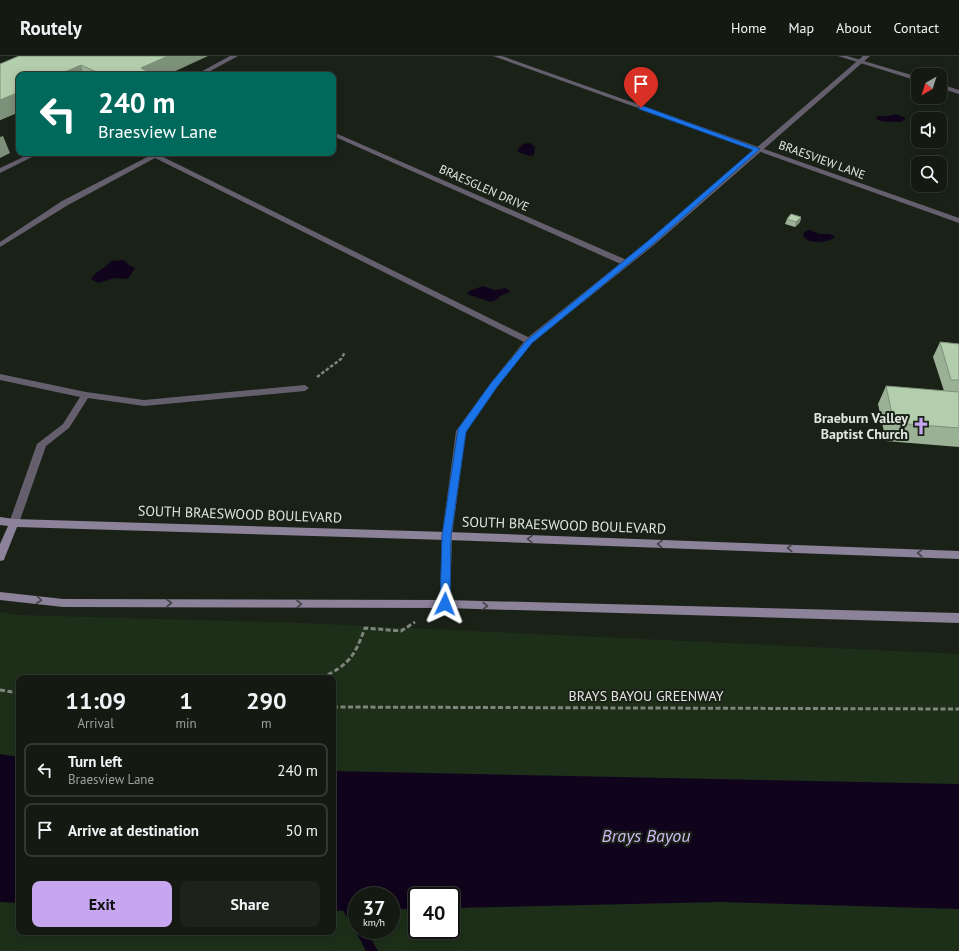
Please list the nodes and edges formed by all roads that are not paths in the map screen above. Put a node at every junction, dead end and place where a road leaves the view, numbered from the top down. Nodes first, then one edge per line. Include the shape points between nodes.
1 (235, 56) edge
2 (496, 56) edge
3 (841, 56) edge
4 (863, 59) edge
5 (204, 72) edge
6 (911, 76) edge
7 (947, 88) edge
8 (959, 92) edge
9 (336, 135) edge
10 (757, 149) junction
11 (31, 156) edge
12 (0, 171) edge
13 (959, 221) edge
14 (0, 245) edge
15 (626, 263) junction
16 (530, 341) junction
17 (0, 378) edge
18 (303, 388) road end
19 (86, 395) junction
20 (0, 521) edge
21 (14, 523) junction
22 (447, 536) junction
23 (959, 555) edge
24 (0, 557) edge
25 (0, 596) edge
26 (445, 604) junction
27 (959, 618) edge

1 - 5 street
2 - 10 street, BRAESVIEW LANE
3 - 4 street
4 - 6 street
4 - 10 street
7 - 8 street
9 - 15 street, BRAESGLEN DRIVE
10 - 13 street, BRAESVIEW LANE
10 - 15 street
11 - 12 street
14 - 16 street via 65,203 155,156
15 - 16 street
16 - 22 street via 461,431
17 - 19 street
18 - 19 street via 144,404
19 - 21 street via 66,426 42,444
20 - 21 main road, SOUTH BRAESWOOD BOULEVARD
21 - 22 main road, SOUTH BRAESWOOD BOULEVARD
21 - 24 main road
23 -> 22 main road, SOUTH BRAESWOOD BOULEVARD
22 - 26 street
25 -> 26 main road via 63,603
26 -> 27 main road

